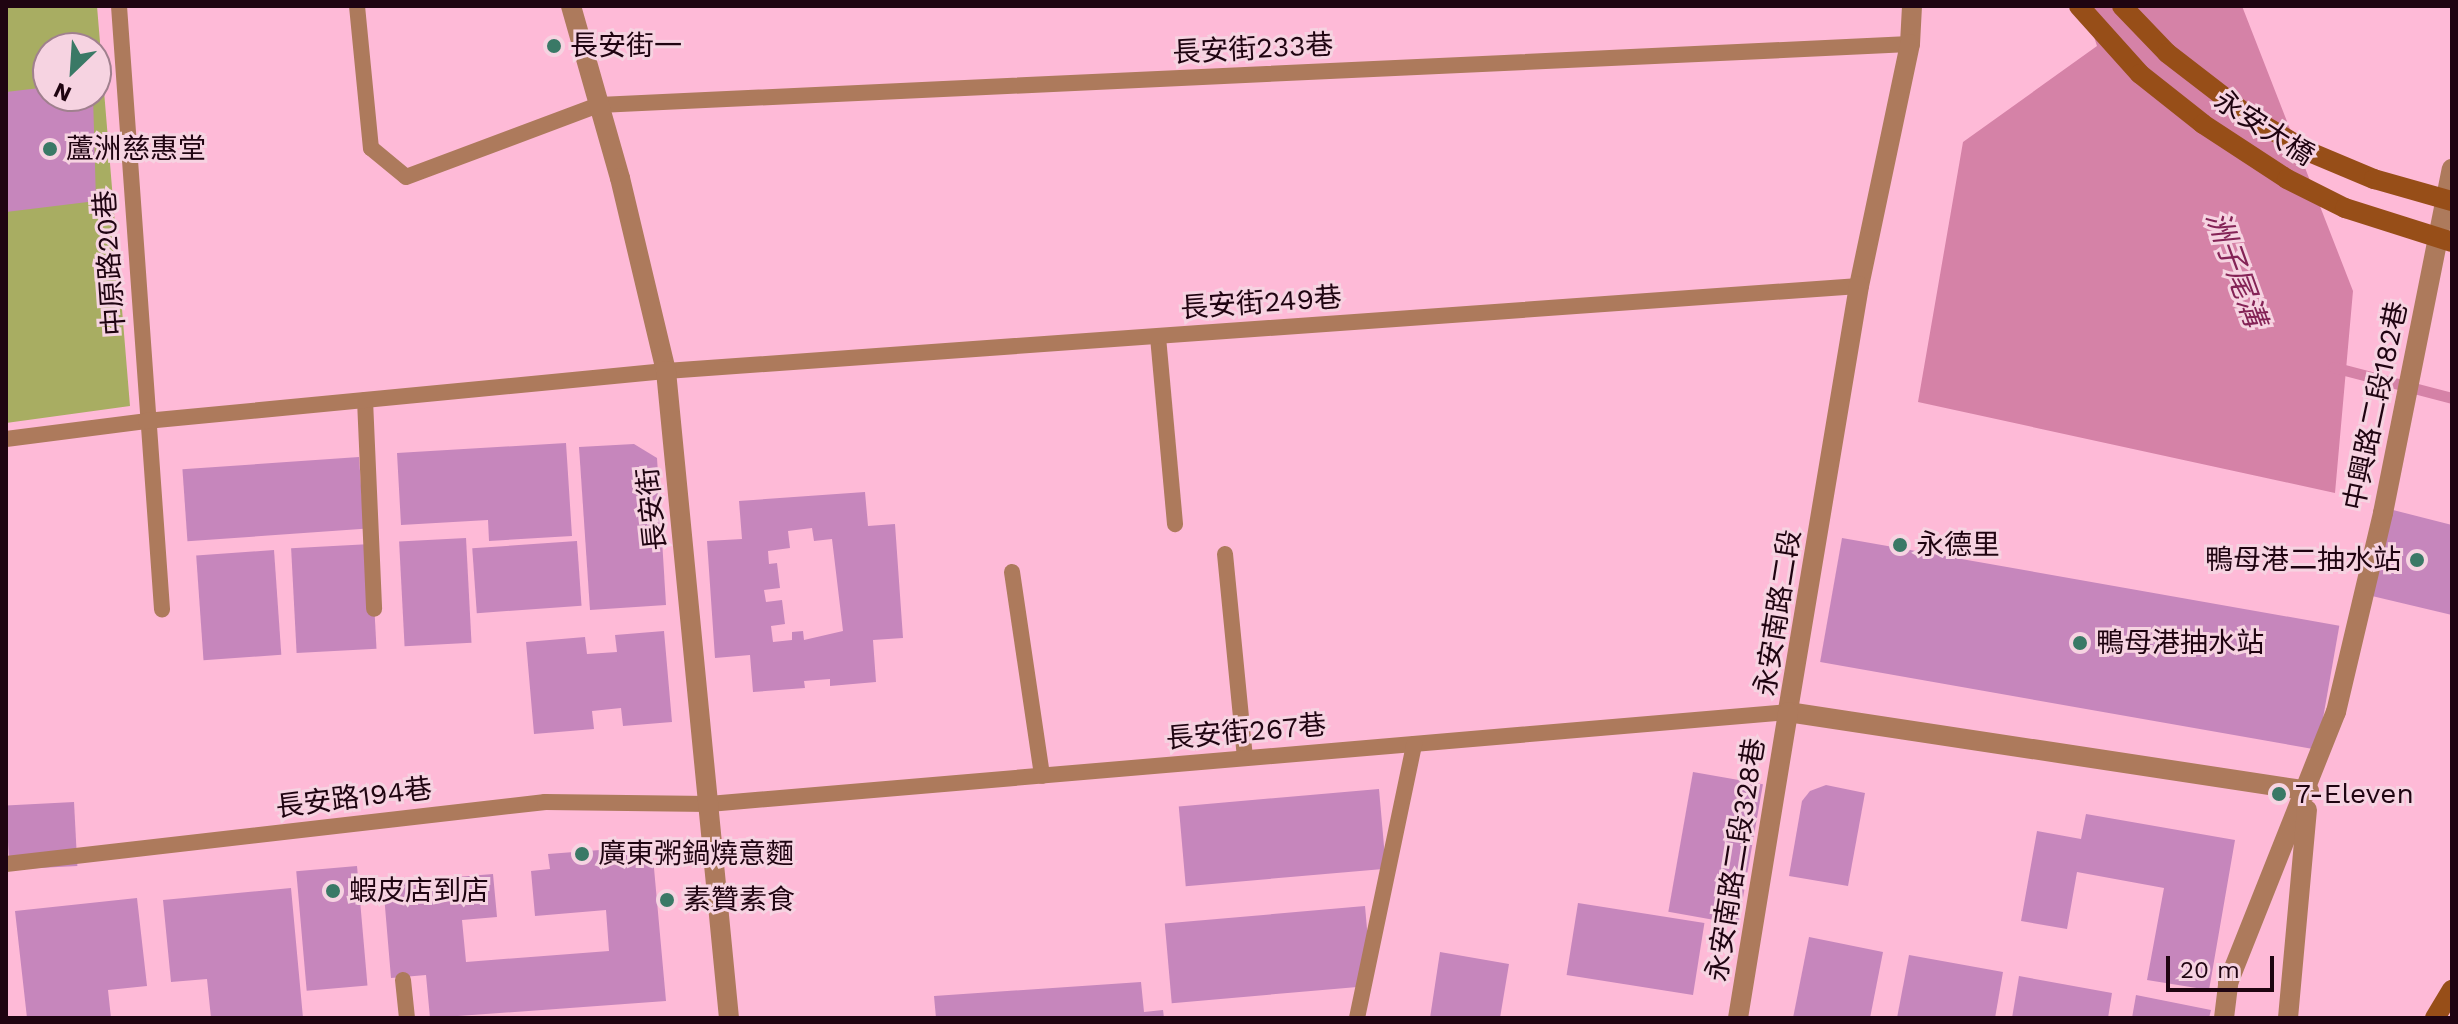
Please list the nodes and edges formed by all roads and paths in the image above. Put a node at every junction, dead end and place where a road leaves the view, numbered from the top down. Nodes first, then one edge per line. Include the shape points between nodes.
1 (119, 6) edge
2 (357, 6) edge
3 (571, 6) edge
4 (1912, 6) edge
5 (2079, 6) edge
6 (2122, 6) edge
7 (1910, 44) junction
8 (599, 105) junction
9 (2452, 169) edge
10 (2452, 201) edge
11 (2452, 242) edge
12 (1859, 286) junction
13 (1158, 337) junction
14 (666, 371) junction
15 (365, 400) junction
16 (146, 421) junction
17 (6, 439) edge
18 (1175, 524) dead end
19 (1225, 554) dead end
20 (1012, 572) dead end
21 (162, 609) dead end
22 (374, 609) dead end
23 (1788, 712) junction
24 (1414, 744) junction
25 (1245, 758) junction
26 (1042, 776) junction
27 (2309, 791) junction
28 (709, 804) junction
29 (6, 864) edge
30 (403, 980) dead end
31 (2452, 990) edge
32 (407, 1018) edge
33 (729, 1018) edge
34 (1357, 1018) edge
35 (1738, 1018) edge
36 (2224, 1018) edge
37 (2288, 1018) edge
38 (2435, 1018) edge

1 - 16 lane, 中原路20巷
2 - 8 lane, 長安街233巷 via 371,148 406,177
3 - 8 street, 長安街
4 - 7 street, 永安南路二段
5 - 11 main road, 永安大橋, bridge via 2140,74 2203,124 2287,179 2345,208
6 - 10 main road, 永安大橋, bridge via 2167,53 2250,117 2307,151 2374,179
7 - 8 lane, 長安街233巷
7 - 12 street, 永安南路二段
8 - 14 street, 長安街
9 - 27 street, 中興路二段182巷 via 2383,513 2336,712
12 - 13 lane, 長安街249巷
12 - 23 street, 永安南路二段
13 - 14 lane, 長安街249巷
13 - 18 lane
14 - 15 lane, 長安街249巷
14 - 28 street, 長安街
15 - 16 lane, 長安街249巷
15 - 22 lane
16 - 17 lane, 長安街249巷
16 - 21 lane, 中原路20巷
19 - 25 lane
20 - 26 lane
23 - 24 lane, 長安街267巷
23 - 27 street, 永安南路二段
23 - 35 street, 永安南路二段328巷
24 - 25 lane, 長安街267巷
24 - 34 lane
25 - 26 lane, 長安街267巷
26 - 28 lane, 長安街267巷
27 - 36 street via 2228,983
27 - 37 street
28 - 29 lane, 長安路194巷 via 545,802
28 - 33 street, 長安街
30 - 32 lane
31 - 38 main road

